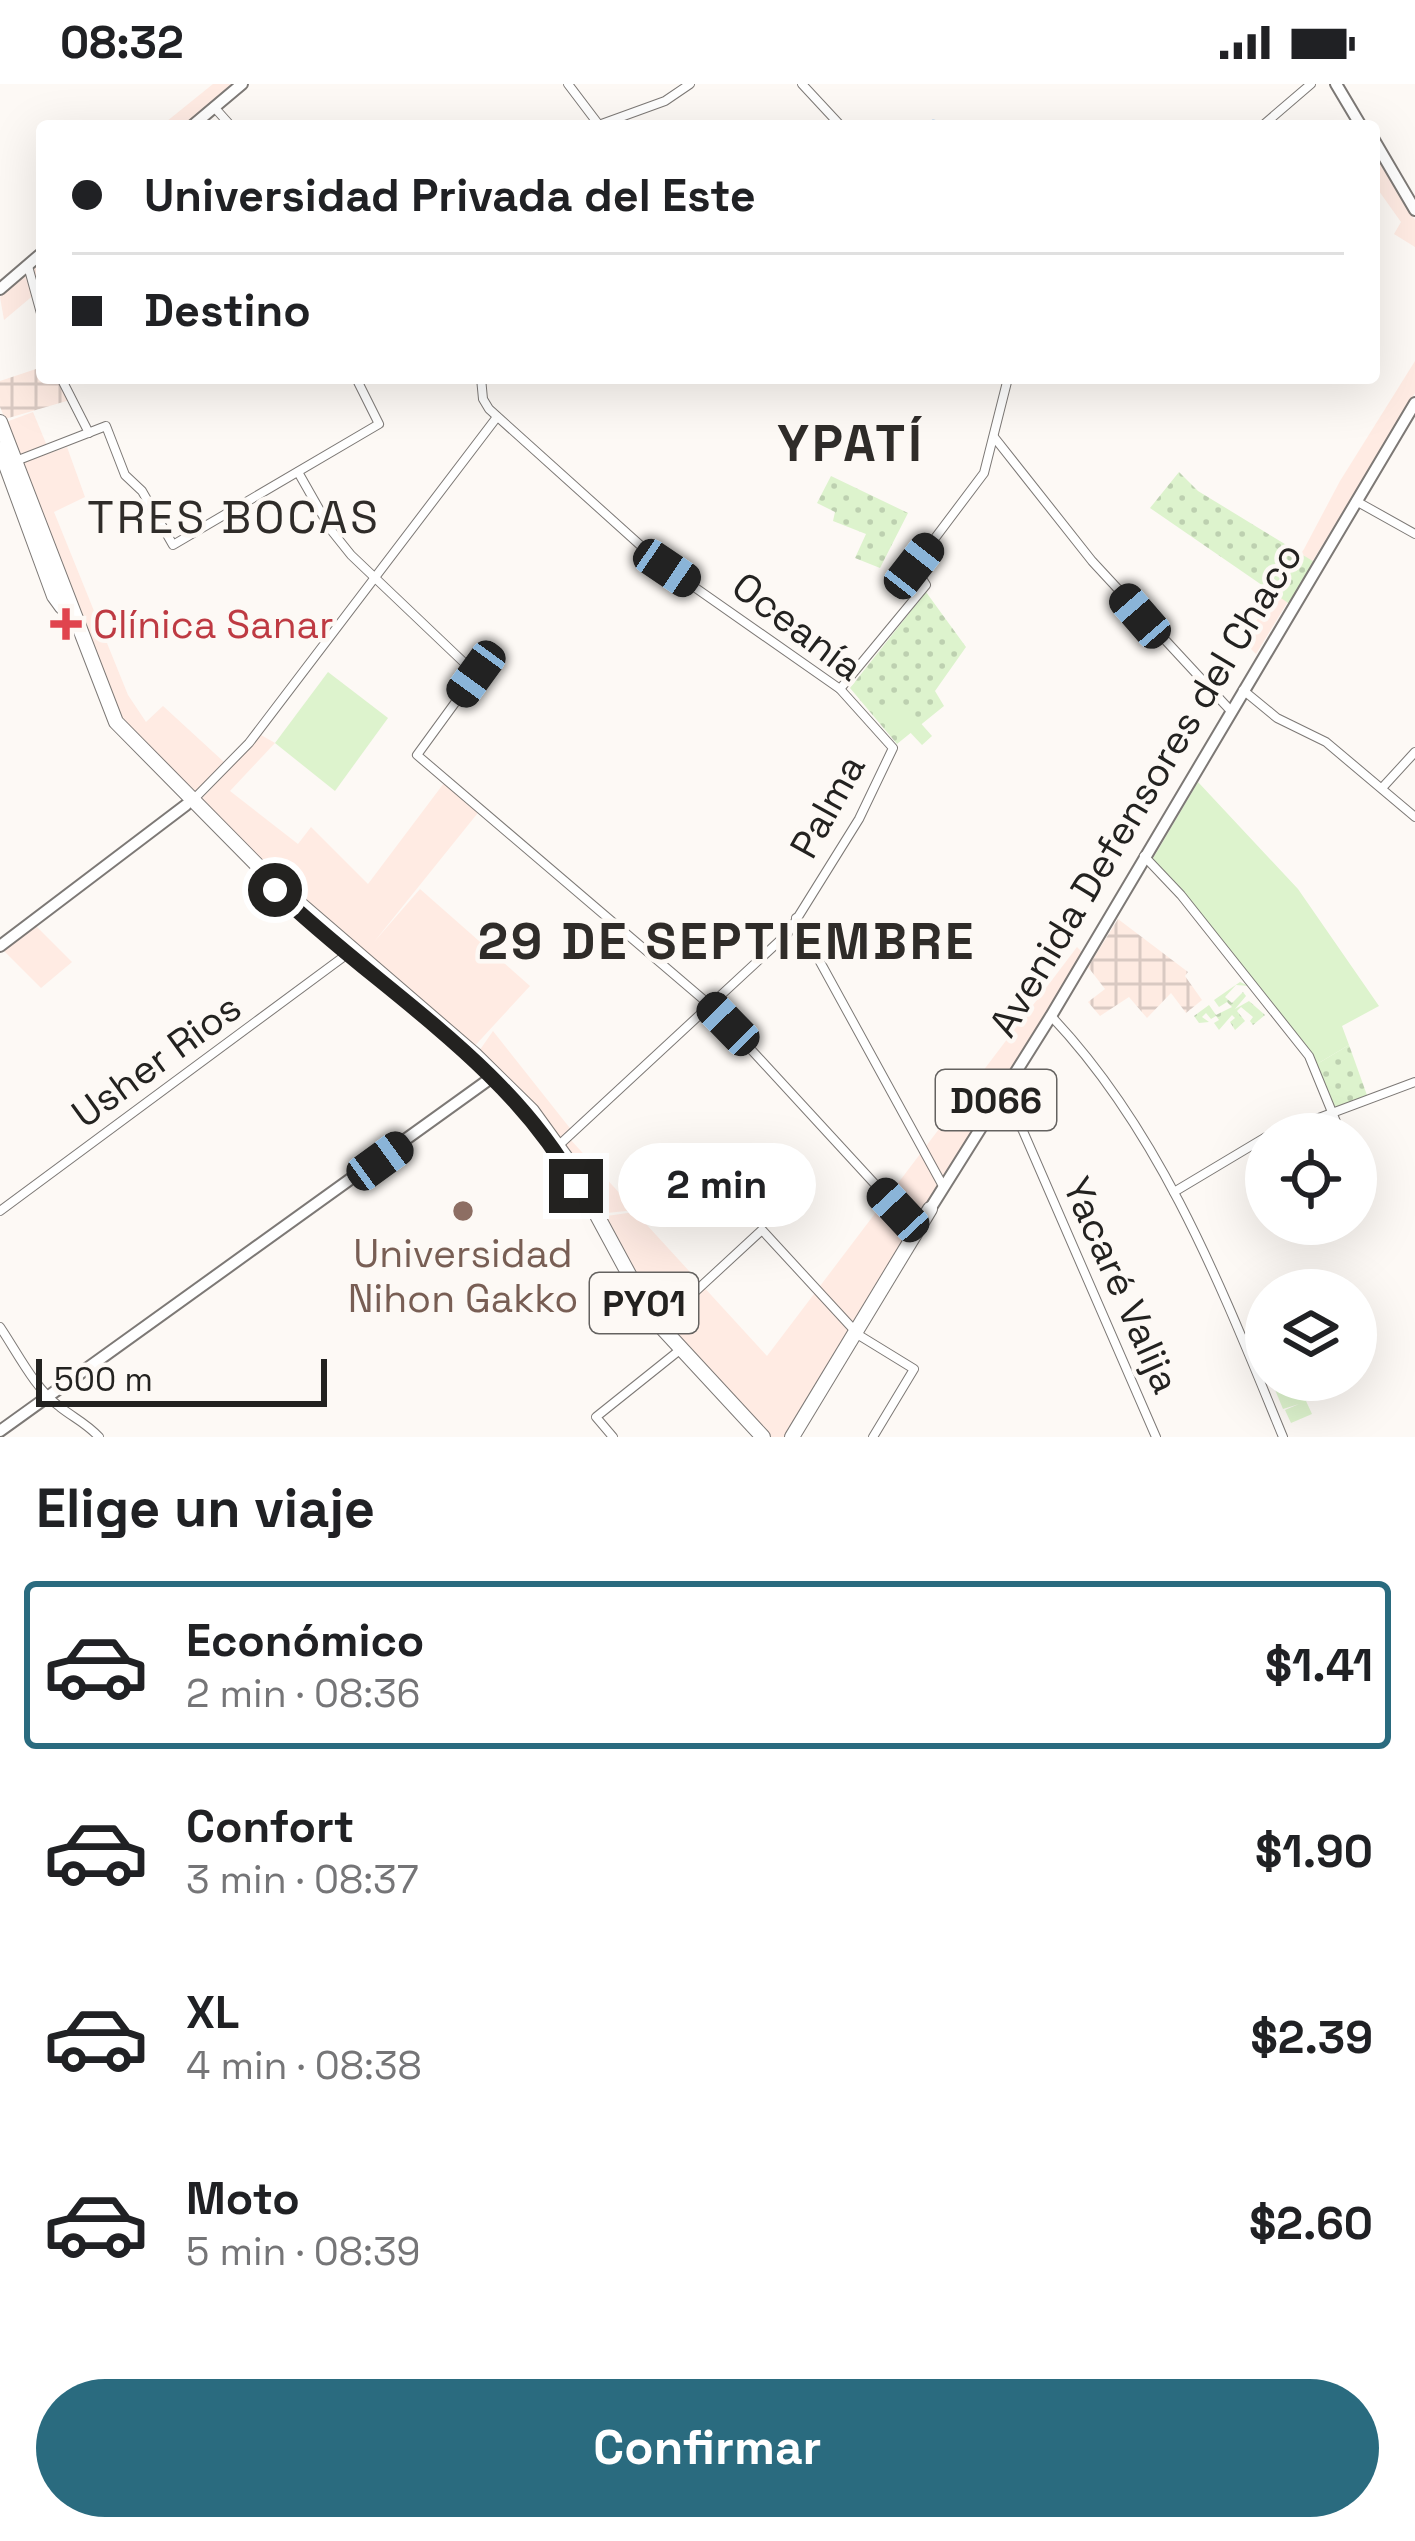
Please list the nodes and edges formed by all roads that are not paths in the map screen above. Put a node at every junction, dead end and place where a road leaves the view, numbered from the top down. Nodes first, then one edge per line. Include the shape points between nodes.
1 (245, 84) edge
2 (568, 84) edge
3 (691, 84) edge
4 (802, 84) edge
5 (1311, 84) edge
6 (1339, 84) edge
7 (216, 109) junction
8 (203, 120) edge
9 (226, 120) edge
10 (593, 120) edge
11 (613, 120) edge
12 (835, 120) edge
13 (1269, 120) edge
14 (1360, 120) edge
15 (1380, 154) edge
16 (1415, 214) edge
17 (36, 261) edge
18 (28, 267) junction
19 (0, 291) edge
20 (36, 296) edge
21 (64, 384) edge
22 (359, 384) edge
23 (482, 384) edge
24 (1007, 384) edge
25 (1415, 403) edge
26 (0, 408) edge
27 (497, 418) junction
28 (0, 422) edge
29 (88, 433) junction
30 (0, 436) edge
31 (994, 437) junction
32 (0, 448) edge
33 (21, 460) junction
34 (298, 472) junction
35 (13, 482) junction
36 (0, 492) edge
37 (1354, 500) junction
38 (1415, 534) edge
39 (57, 576) junction
40 (375, 576) junction
41 (62, 607) junction
42 (840, 689) junction
43 (1242, 689) junction
44 (1230, 710) junction
45 (892, 748) joint
46 (1415, 752) edge
47 (1382, 788) junction
48 (189, 803) junction
49 (1415, 817) edge
50 (1144, 856) junction
51 (799, 921) junction
52 (0, 946) edge
53 (346, 955) junction
54 (711, 1006) junction
55 (1051, 1016) junction
56 (494, 1077) junction
57 (1415, 1082) edge
58 (1001, 1091) junction
59 (1331, 1113) edge
60 (1339, 1113) edge
61 (558, 1145) junction
62 (1245, 1150) edge
63 (944, 1186) junction
64 (1174, 1192) junction
65 (930, 1209) joint
66 (0, 1210) edge
67 (917, 1231) junction
68 (658, 1326) junction
69 (0, 1327) edge
70 (857, 1333) junction
71 (676, 1353) junction
72 (48, 1395) junction
73 (0, 1431) edge
74 (99, 1437) edge
75 (613, 1437) edge
76 (759, 1437) edge
77 (795, 1437) edge
78 (872, 1437) edge
79 (1156, 1437) edge
80 (1283, 1437) edge

1 - 7 main road
2 - 10 street
3 - 11 street
4 - 12 street
5 - 13 street
6 - 14 main road
7 - 8 main road
7 - 9 street
15 - 16 main road
17 - 18 main road
18 - 19 main road
18 - 20 street
21 - 29 street
22 - 34 street via 379,424
23 - 27 street
24 - 31 street
25 - 37 main road, Avenida Defensores del Chaco / D066
26 - 33 highway
27 - 40 street
27 - 42 street, Oceanía via 660,563
28 - 39 highway, PY01
29 - 33 street
29 - 34 street via 106,426 125,475 173,545
30 - 41 highway, PY01
31 - 42 street via 985,473 914,566 926,585
31 - 44 street
32 - 35 highway
33 - 39 highway
34 - 40 street via 331,530
35 - 36 street
35 - 41 highway
37 - 38 street
37 - 43 main road, Avenida Defensores del Chaco / D066
39 - 48 highway, PY01 via 116,722
40 - 48 street via 248,743
40 - 54 street via 476,674 417,755
41 - 48 highway, PY01 via 110,724
42 - 45 street, Oceanía
43 - 44 main road, Avenida Defensores del Chaco / D066
43 - 47 street
44 - 50 main road, Avenida Defensores del Chaco / D066
45 - 51 street, Palma
46 - 47 street
47 - 49 street
48 - 52 main road
48 - 53 highway, PY01
48 - 56 highway, PY01
50 - 55 main road, Avenida Defensores del Chaco / D066
50 - 59 street via 1309,1056
51 - 54 street
51 - 63 street
53 - 56 highway, PY01
53 - 66 street, Usher Rios
54 - 61 street
54 - 67 street
55 - 58 main road, Avenida Defensores del Chaco / D066
55 - 64 street via 1123,1104
56 - 61 highway, PY01
56 - 71 highway, PY01 via 562,1161 641,1311
56 - 72 main road
57 - 60 street
58 - 63 main road, Avenida Defensores del Chaco / D066
58 - 79 street, Yacaré Valija
61 - 68 highway, PY01
62 - 64 street
63 - 65 main road, Avenida Defensores del Chaco / D066
64 - 80 street
65 - 67 highway, Avenida Defensores del Chaco / D066
67 - 70 highway, Avenida Defensores del Chaco / D066
68 - 70 street via 762,1230
68 - 76 highway, PY01
69 - 72 street
70 - 77 highway, Avenida Defensores del Chaco / D066
70 - 78 street via 914,1370
71 - 75 street via 596,1417
71 - 76 highway, PY01
72 - 73 main road
72 - 74 street

